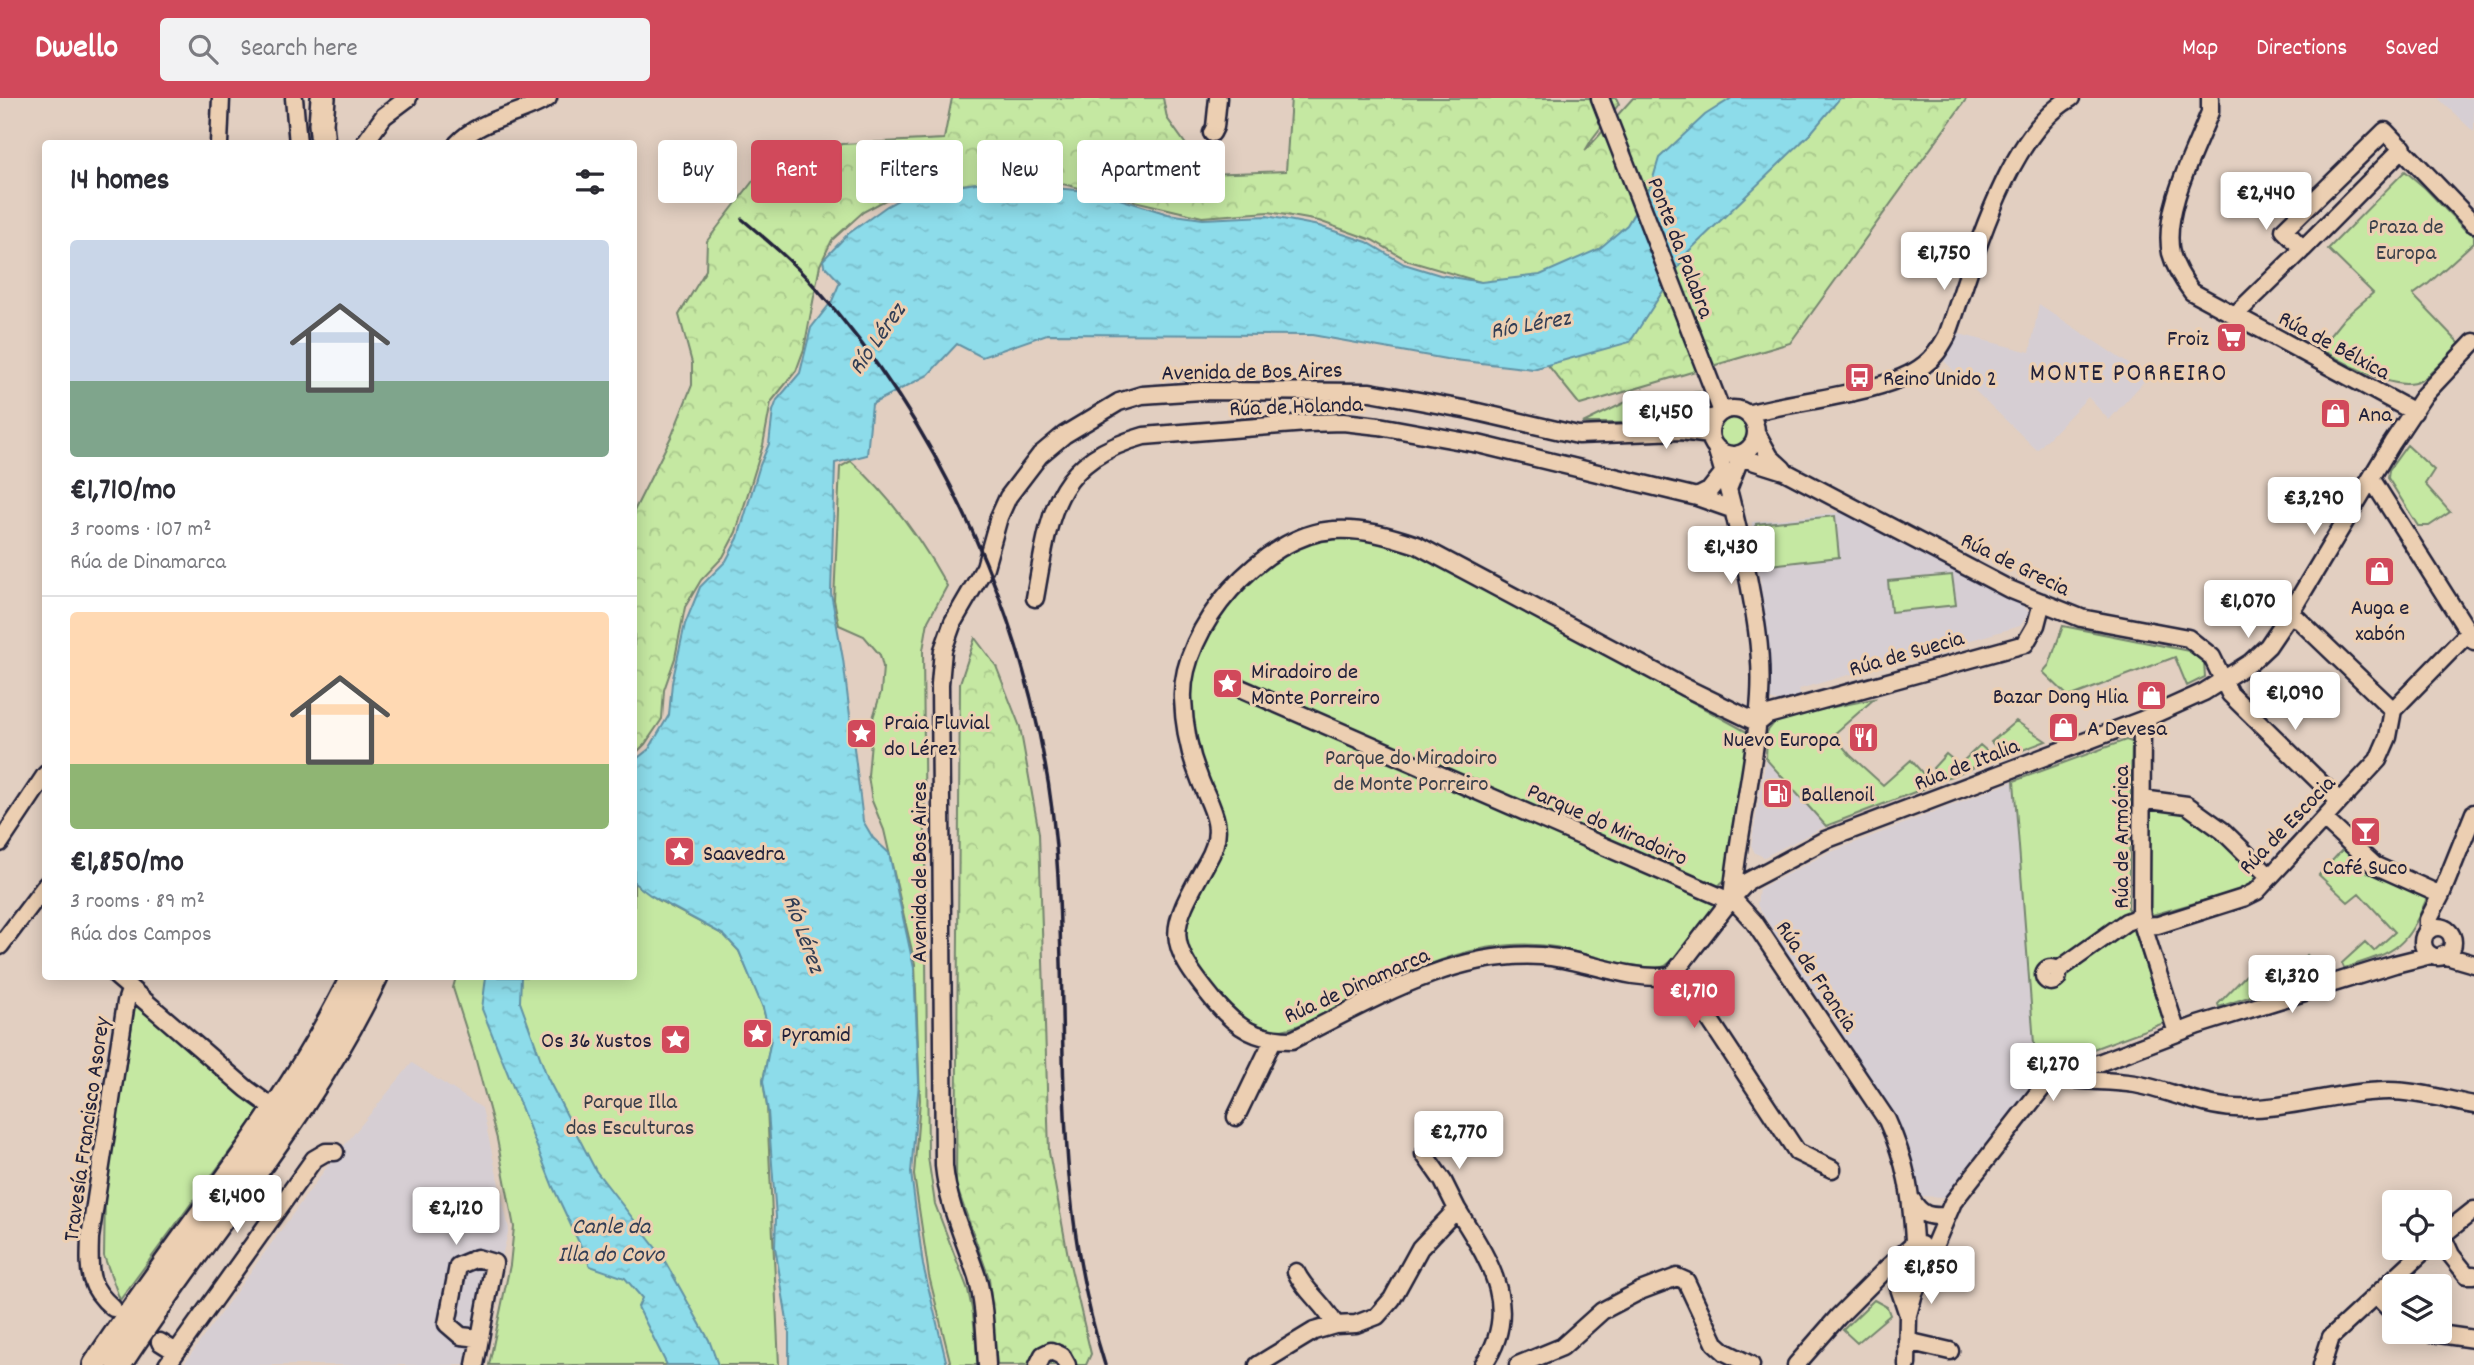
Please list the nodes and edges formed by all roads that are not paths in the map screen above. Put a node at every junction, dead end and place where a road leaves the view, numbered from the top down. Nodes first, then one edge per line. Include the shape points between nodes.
1 (221, 98) edge
2 (294, 98) edge
3 (323, 98) edge
4 (408, 98) edge
5 (548, 98) edge
6 (1218, 98) edge
7 (1600, 98) edge
8 (2071, 98) edge
9 (2210, 98) edge
10 (1212, 134) dead end
11 (219, 140) edge
12 (299, 140) edge
13 (323, 140) edge
14 (368, 140) edge
15 (462, 140) edge
16 (2403, 148) junction
17 (2474, 224) edge
18 (2303, 249) junction
19 (2234, 316) junction
20 (2474, 342) edge
21 (2414, 412) junction
22 (1719, 414) junction
23 (1747, 414) junction
24 (1756, 432) junction
25 (1621, 435) junction
26 (1713, 442) junction
27 (1739, 454) junction
28 (1766, 466) junction
29 (1784, 471) junction
30 (2371, 478) junction
31 (1727, 480) junction
32 (1697, 497) junction
33 (1734, 510) junction
34 (1035, 598) dead end
35 (2042, 603) junction
36 (2289, 615) junction
37 (2472, 636) edge
38 (2224, 681) junction
39 (1238, 687) dead end
40 (2393, 710) junction
41 (2142, 720) junction
42 (1758, 723) junction
43 (42, 780) edge
44 (2142, 799) junction
45 (2339, 801) junction
46 (2474, 813) edge
47 (2324, 818) junction
48 (0, 843) edge
49 (2269, 876) junction
50 (42, 890) edge
51 (2441, 895) junction
52 (1731, 899) junction
53 (32, 904) junction
54 (42, 911) edge
55 (2143, 921) junction
56 (2425, 935) junction
57 (2450, 935) junction
58 (0, 946) edge
59 (2437, 955) junction
60 (2474, 963) edge
61 (2395, 964) junction
62 (2057, 971) dead end
63 (1672, 976) junction
64 (120, 980) edge
65 (352, 980) edge
66 (374, 980) edge
67 (130, 990) junction
68 (2177, 1033) junction
69 (1273, 1041) junction
70 (2058, 1078) junction
71 (2474, 1105) edge
72 (276, 1110) junction
73 (1236, 1117) dead end
74 (335, 1152) dead end
75 (1424, 1154) dead end
76 (1832, 1169) dead end
77 (1912, 1200) junction
78 (1457, 1209) junction
79 (2474, 1210) edge
80 (1947, 1216) junction
81 (2452, 1227) edge
82 (1912, 1246) junction
83 (2452, 1256) edge
84 (1929, 1258) junction
85 (2414, 1260) edge
86 (1892, 1266) junction
87 (1296, 1272) dead end
88 (2474, 1275) edge
89 (1919, 1282) junction
90 (1899, 1288) junction
91 (2376, 1295) junction
92 (2382, 1301) edge
93 (113, 1308) dead end
94 (1908, 1315) junction
95 (1335, 1325) junction
96 (2452, 1336) edge
97 (480, 1338) junction
98 (2474, 1339) edge
99 (1908, 1341) junction
100 (160, 1342) dead end
101 (1562, 1348) junction
102 (1950, 1351) dead end
103 (171, 1358) edge
104 (95, 1365) edge
105 (119, 1365) edge
106 (475, 1365) edge
107 (987, 1365) edge
108 (1038, 1365) edge
109 (1067, 1365) edge
110 (1258, 1365) edge
111 (1483, 1365) edge
112 (1518, 1365) edge
113 (1546, 1365) edge
114 (1751, 1365) edge
115 (1796, 1365) edge
116 (1907, 1365) edge
117 (2322, 1365) edge

1 - 11 street
2 - 12 street
3 - 13 highway
4 - 14 street via 384,116
5 - 15 street via 474,129
6 - 10 street
7 - 22 street, Ponte da Palabra
8 - 23 street via 2048,117 2008,172 1938,353 1922,367 1880,385
9 - 19 street, Rúa de Bélxica via 2210,112 2172,214 2171,254 2192,292
16 - 17 street
16 - 18 street, Rúa de Bélxica
16 - 18 street via 2385,131 2284,230
18 - 19 street, Rúa de Bélxica
19 - 21 street, Rúa de Bélxica
20 - 21 street, Rúa de Italia
21 - 30 street, Rúa de Italia
22 - 23 street via 1734,409
22 - 25 street, Avenida de Bos Aires
22 - 26 street via 1712,422
23 - 24 street
24 - 27 street via 1751,446
24 - 29 street, Rúa de Grecia
25 - 26 street, Avenida de Bos Aires via 1681,431
25 - 107 street, Avenida de Bos Aires via 1577,435 1370,392 1153,394 1119,402 1084,421 1022,476 999,517 985,567 953,622 943,650 940,684 944,1166 950,1202 977,1279
26 - 27 street via 1727,454
26 - 31 street
27 - 28 street, Rúa de Grecia
27 - 31 street
28 - 29 street, Rúa de Grecia
28 - 31 street
29 - 35 street, Rúa de Grecia
30 - 36 street, Rúa de Italia
30 - 37 street
31 - 32 street via 1711,497
31 - 33 street
32 - 33 street, Rúa de Holanda
32 - 34 street, Rúa de Holanda via 1478,444 1343,422 1144,436 1118,443 1094,458 1060,492 1051,514
33 - 42 street via 1758,635
35 - 38 street, Rúa de Grecia via 2081,618 2188,638 2213,657
35 - 42 street, Rúa de Suecia via 2025,644 1769,715
36 - 38 street, Rúa de Italia via 2268,646
36 - 40 street
37 - 40 street
38 - 41 street, Rúa de Italia
38 - 45 street, Rúa de Grecia via 2230,694
39 - 52 street, Parque do Miradoiro
40 - 45 street, Rúa de Escocia via 2385,750
41 - 44 street, Rúa de Armórica
41 - 52 street, Rúa de Italia via 1825,840 1748,881
42 - 52 street
42 - 69 street, Rúa de Dinamarca via 1417,545 1375,533 1333,530 1308,535 1276,552 1241,577 1210,615 1184,674 1188,744 1217,835 1177,924 1181,956 1188,970 1238,1026
43 - 48 street
44 - 49 street via 2187,804
44 - 55 street, Rúa de Armórica
45 - 47 street, Rúa de Escocia
46 - 51 street
47 - 49 street, Rúa de Escocia
47 - 51 street via 2374,865
49 - 55 street, Rúa de Escocia via 2257,891 2242,898 2158,925
50 - 53 street
51 - 56 street
51 - 57 street
52 - 63 street
52 - 77 street, Rúa de Francia via 1762,932 1887,1121 1903,1154
53 - 54 street
53 - 58 street
55 - 62 street, Rúa de Escocia via 2126,922
55 - 68 street, Rúa de Armórica
56 - 57 street via 2435,927
56 - 59 street via 2424,948
56 - 61 street
57 - 59 street via 2449,952
57 - 60 street
59 - 60 street
59 - 61 street
61 - 68 street
63 - 69 street, Rúa de Dinamarca via 1633,975 1542,956 1468,962 1419,980 1292,1041
63 - 76 street via 1700,1005 1797,1152
64 - 67 street
65 - 72 highway
66 - 105 highway via 324,1072
67 - 72 street
67 - 93 street, Travesía Francisco Asorey via 90,1238 93,1288
68 - 70 street
69 - 73 street
70 - 71 street via 2108,1080 2233,1108 2391,1091
70 - 80 street via 2046,1083 1958,1195
72 - 104 highway
74 - 103 street via 314,1159
75 - 78 street
77 - 80 street via 1922,1213
77 - 82 street, Rúa de Francia
78 - 95 street via 1420,1248 1382,1312 1363,1322
78 - 111 street via 1489,1259 1500,1296 1499,1331
79 - 81 street
80 - 84 street
82 - 84 street via 1925,1247
82 - 86 street
83 - 88 street via 2467,1275
84 - 89 street
85 - 91 street
86 - 90 street via 1892,1280
86 - 115 street
87 - 95 street
89 - 90 street
89 - 94 street
90 - 94 street
91 - 92 street
91 - 117 street via 2331,1337
94 - 99 street
95 - 110 street via 1306,1335
96 - 98 street
97 - 97 street via 494,1263 477,1258 458,1266 447,1324 461,1336
97 - 106 street
99 - 102 street
99 - 116 street
100 - 103 street
101 - 112 street
101 - 113 street
101 - 114 street via 1602,1311 1677,1277 1686,1280 1715,1343
108 - 109 street via 1051,1351

